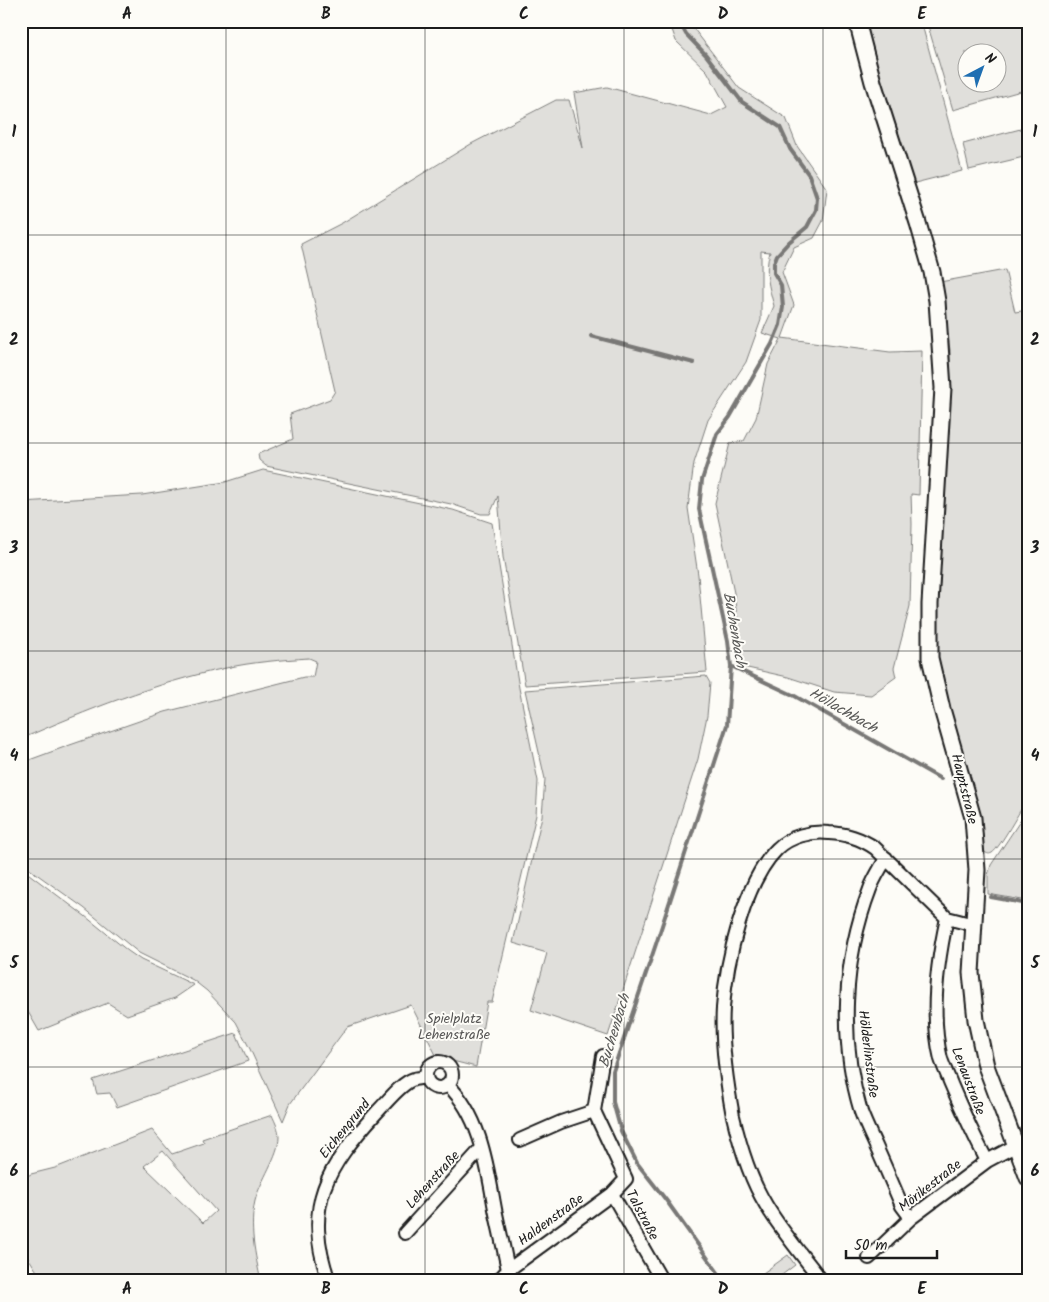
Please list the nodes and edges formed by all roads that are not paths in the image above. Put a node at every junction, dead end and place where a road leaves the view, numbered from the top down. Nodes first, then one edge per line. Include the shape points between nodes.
1 (857, 21) edge
2 (886, 858) junction
3 (947, 918) junction
4 (974, 925) junction
5 (603, 1056) dead end
6 (426, 1077) junction
7 (448, 1085) junction
8 (594, 1111) junction
9 (520, 1140) dead end
10 (1015, 1146) junction
11 (482, 1148) junction
12 (987, 1161) junction
13 (1028, 1178) edge
14 (612, 1194) junction
15 (912, 1218) junction
16 (405, 1233) dead end
17 (869, 1258) dead end
18 (509, 1275) edge
19 (329, 1281) edge
20 (498, 1281) edge
21 (662, 1281) edge
22 (822, 1281) edge

1 - 4 street, Hauptstraße via 918,222 937,301 943,388 930,604 930,658 973,818 977,870
2 - 3 street
2 - 15 street, Hölderlinstraße via 860,918 847,989 846,1021 862,1114 902,1206
2 - 22 street via 861,839 823,832 802,835 776,849 754,886 738,926 727,975 723,1009 725,1059 734,1117 746,1162 765,1203
3 - 4 street
3 - 12 street, Lenaustraße via 939,955 936,1032 942,1060 959,1105
4 - 10 street, Hauptstraße via 971,973 976,1020 986,1066
5 - 8 street
6 - 7 street via 429,1085 437,1088
6 - 7 street via 430,1065 443,1062 452,1072
6 - 19 street, Eichengrund via 413,1079 395,1093 343,1151 328,1175 319,1204 317,1230
7 - 11 street via 459,1095 472,1117
8 - 9 street
8 - 14 street, Talstraße via 626,1179
10 - 12 street, Mörikestraße
10 - 13 street, Hauptstraße
11 - 16 street, Lehenstraße
11 - 18 street
12 - 15 street, Mörikestraße
14 - 18 street, Haldenstraße
14 - 21 street, Talstraße
15 - 17 street, Mörikestraße
18 - 20 street

